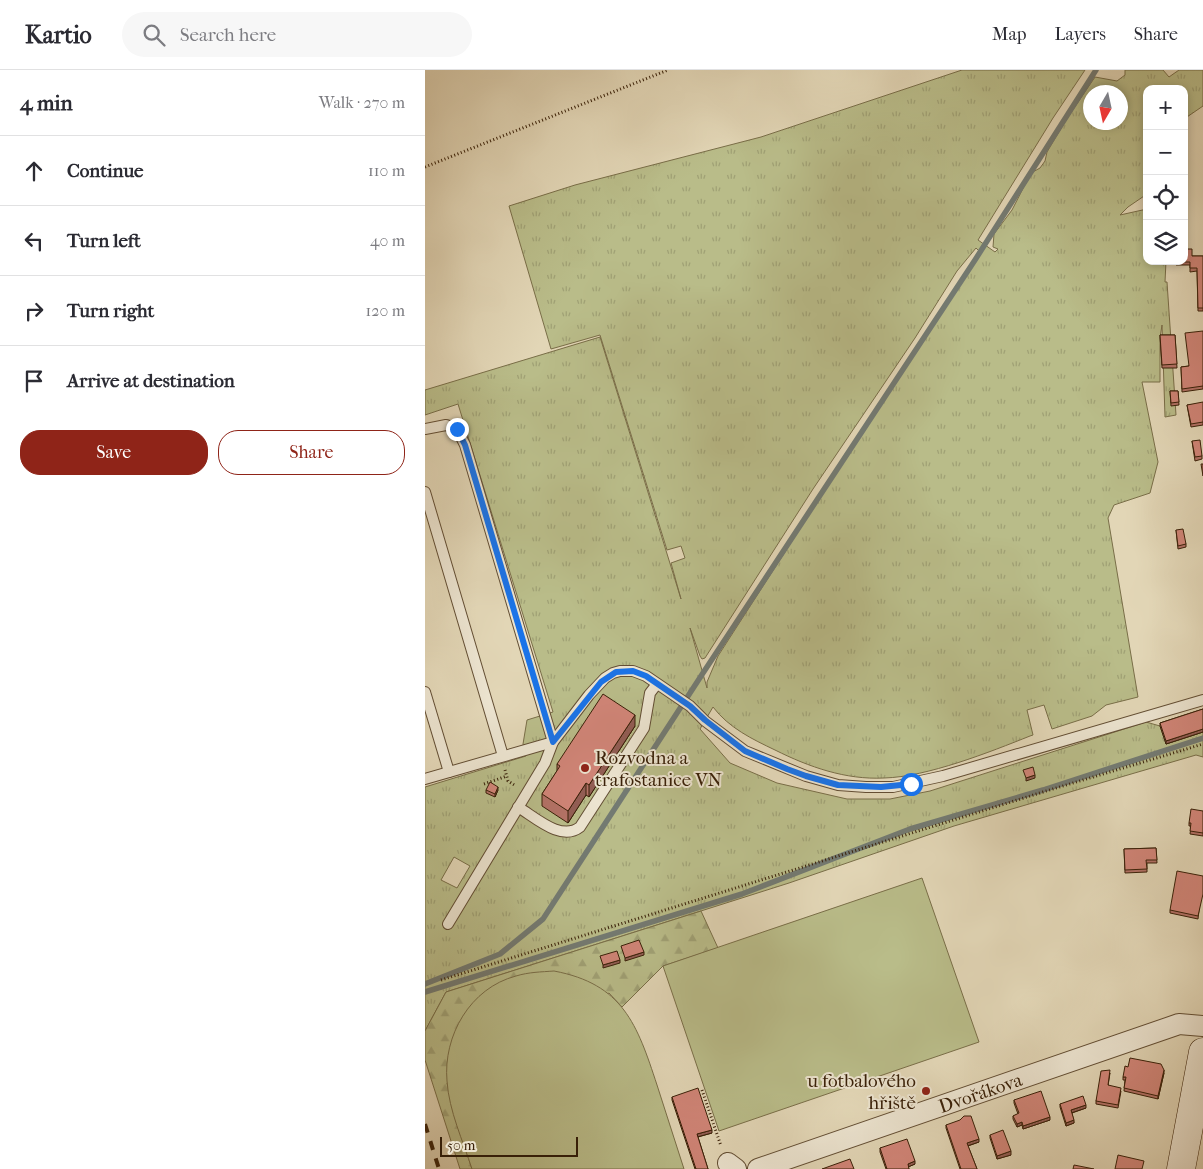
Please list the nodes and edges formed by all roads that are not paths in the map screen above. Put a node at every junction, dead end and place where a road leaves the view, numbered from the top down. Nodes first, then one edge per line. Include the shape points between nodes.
1 (425, 429) edge
2 (425, 492) edge
3 (657, 684) junction
4 (425, 692) edge
5 (1203, 700) edge
6 (553, 742) junction
7 (503, 759) junction
8 (449, 772) junction
9 (425, 779) edge
10 (518, 807) junction
11 (448, 924) dead end
12 (1203, 1026) edge
13 (1203, 1052) edge
14 (758, 1169) edge
15 (1181, 1169) edge

1 - 6 lane via 446,425 457,429 465,445
2 - 7 lane
3 - 5 lane via 745,751 806,776 838,785 881,787 943,776
3 - 6 lane via 637,672 624,670 613,673 589,695
3 - 10 lane via 650,693 644,728 580,827 573,831 557,830
4 - 8 lane
6 - 7 lane
6 - 10 lane via 545,763
7 - 8 lane
8 - 9 lane
10 - 11 lane
12 - 14 street, Dvořákova via 1179,1024
13 - 15 street

